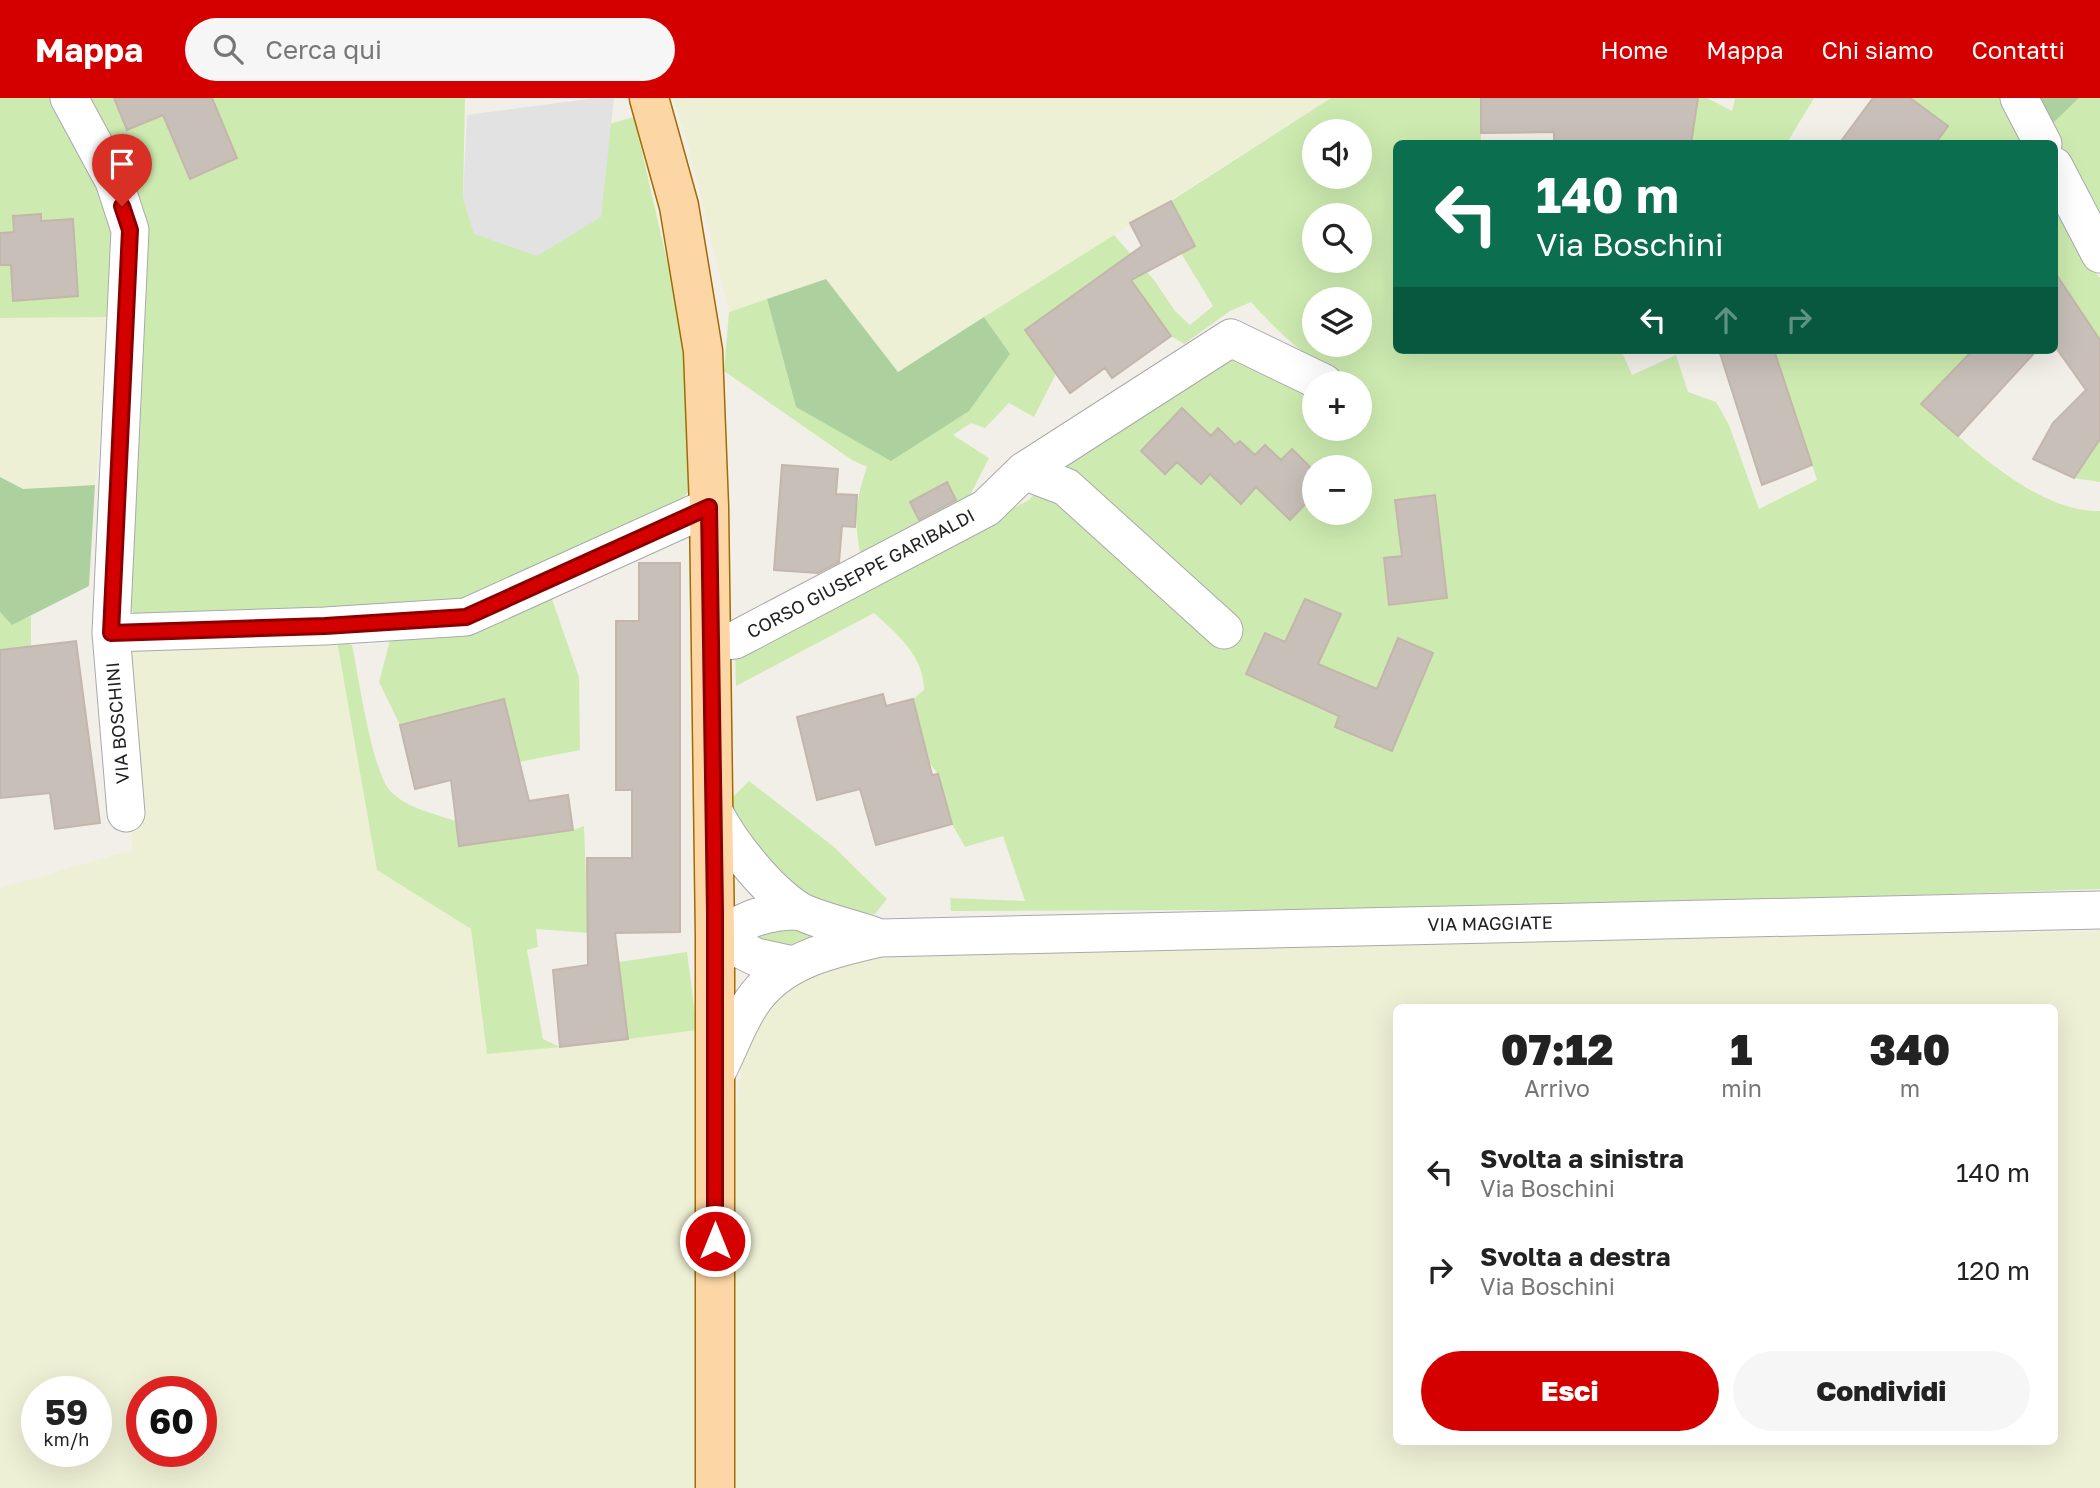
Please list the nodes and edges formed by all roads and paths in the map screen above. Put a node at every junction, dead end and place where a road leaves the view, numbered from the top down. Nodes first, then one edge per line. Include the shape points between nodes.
1 (69, 98) edge
2 (649, 98) edge
3 (2019, 98) edge
4 (2041, 140) edge
5 (2058, 174) edge
6 (2100, 254) edge
7 (1302, 372) edge
8 (1024, 471) junction
9 (709, 507) junction
10 (1224, 630) dead end
11 (111, 633) junction
12 (711, 642) junction
13 (714, 812) junction
14 (125, 813) dead end
15 (2100, 910) edge
16 (799, 911) junction
17 (715, 937) junction
18 (880, 937) junction
19 (793, 965) junction
20 (715, 1076) junction
21 (715, 1488) edge

1 - 11 street, VIA BOSCHINI via 114,181 130,230
2 - 9 main road via 679,206 703,351
3 - 4 street
5 - 6 street
7 - 8 street, CORSO GIUSEPPE GARIBALDI via 1231,338
8 - 10 street via 1066,487
8 - 12 street, CORSO GIUSEPPE GARIBALDI via 986,508 735,640
9 - 11 street via 466,617
9 - 12 main road
11 - 14 street, VIA BOSCHINI
12 - 13 main road
13 - 16 street, VIA MAGGIATE via 725,834 768,885
13 - 17 main road
15 - 18 street, VIA MAGGIATE
16 - 17 street, VIA MAGGIATE via 751,917
16 - 18 street, VIA MAGGIATE
17 - 19 street via 770,962
17 - 20 main road
18 - 19 street, VIA MAGGIATE
19 - 20 street, VIA MAGGIATE via 753,1001
20 - 21 main road

